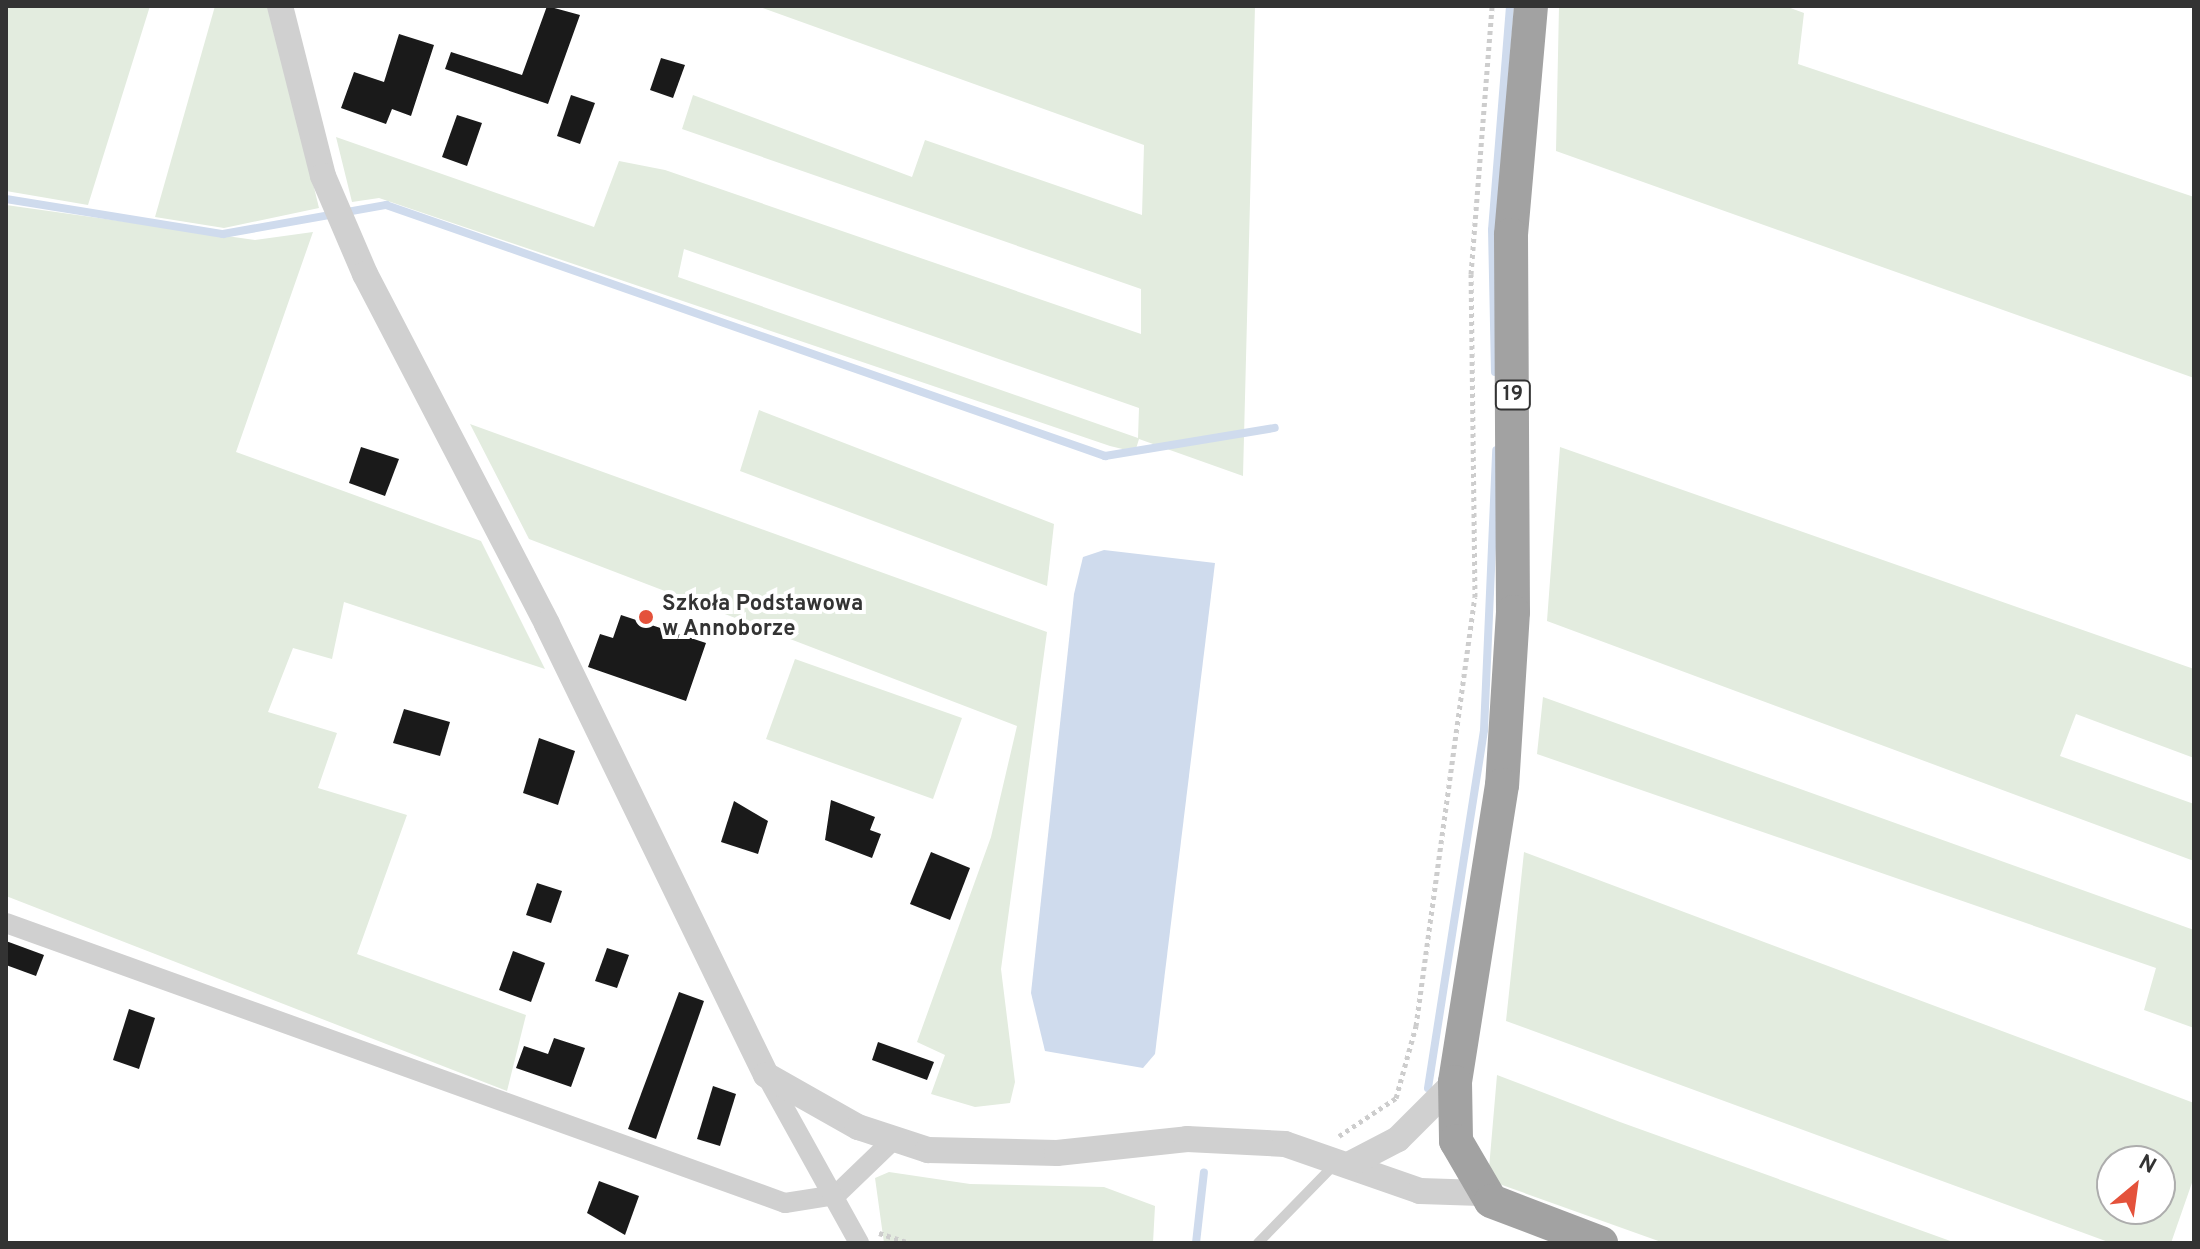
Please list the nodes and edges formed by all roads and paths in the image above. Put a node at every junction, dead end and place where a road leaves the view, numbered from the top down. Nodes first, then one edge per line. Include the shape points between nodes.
1 (280, 6) edge
2 (1492, 6) edge
3 (1531, 6) edge
4 (6, 923) edge
5 (766, 1075) junction
6 (1455, 1082) junction
7 (891, 1142) junction
8 (1305, 1151) junction
9 (1346, 1161) junction
10 (1481, 1193) junction
11 (836, 1195) junction
12 (859, 1243) edge
13 (1258, 1243) edge
14 (1601, 1243) edge

1 - 5 street via 338,211
2 - 8 path via 1471,274 1475,597 1416,1026 1396,1098
3 - 6 highway, 19 via 1511,235 1513,612 1502,785
4 - 11 street via 750,1192 796,1204
5 - 7 street
5 - 11 street
6 - 9 street via 1398,1139
6 - 10 highway, 19 via 1456,1141
7 - 8 street via 963,1155 1187,1139
7 - 11 street
8 - 9 street
9 - 10 street via 1420,1191
9 - 13 lane
10 - 14 highway
11 - 12 street

